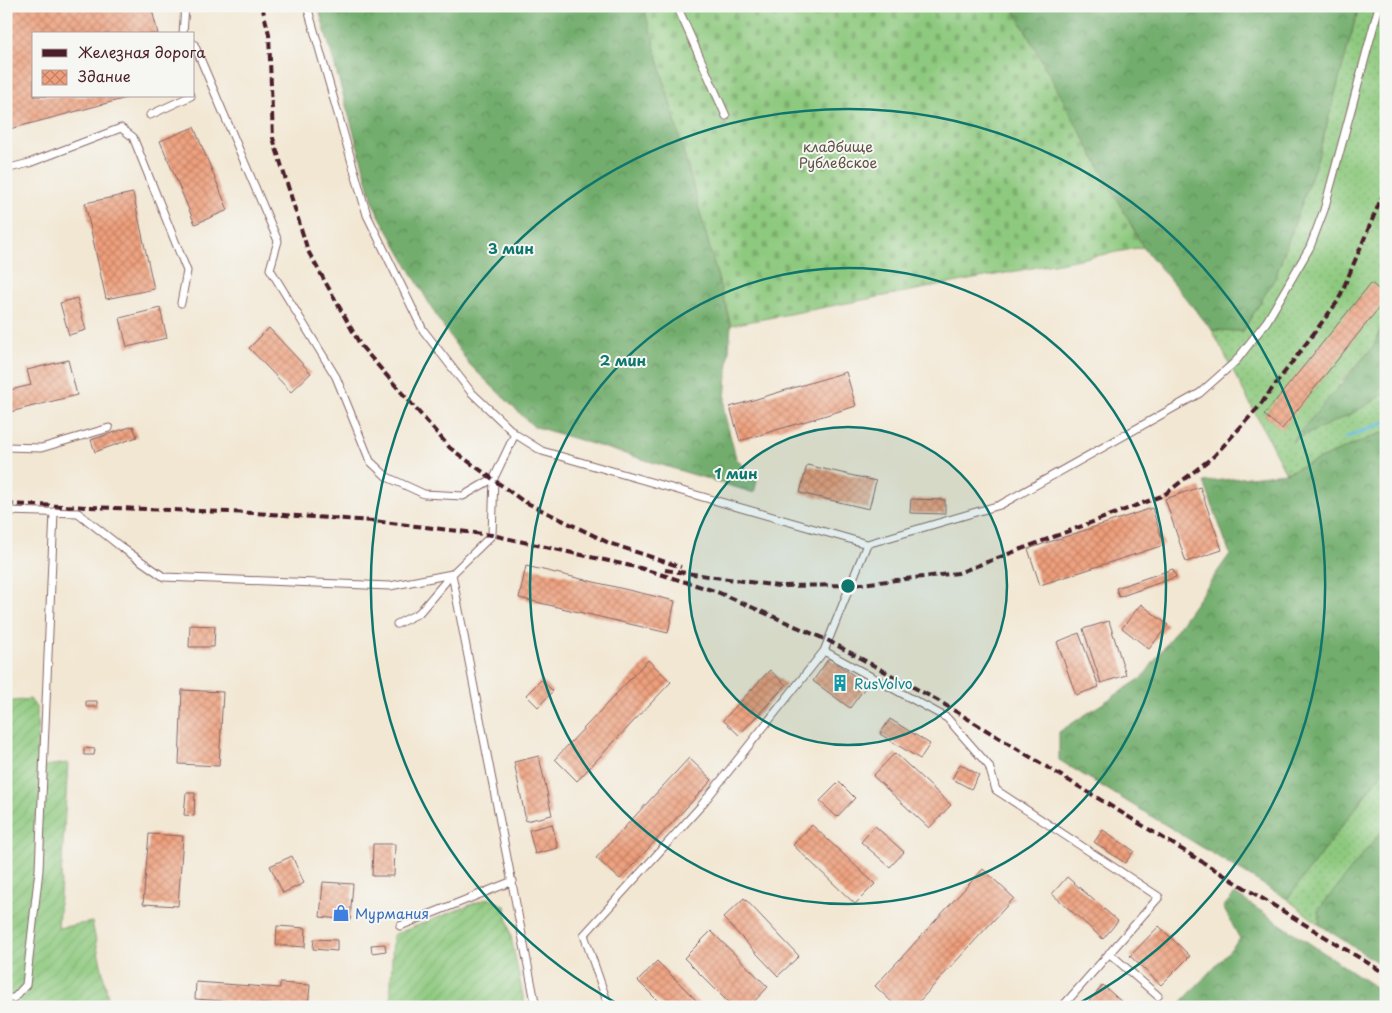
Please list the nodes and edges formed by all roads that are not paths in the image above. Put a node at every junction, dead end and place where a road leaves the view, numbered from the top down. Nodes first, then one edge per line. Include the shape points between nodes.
1 (185, 6) edge
2 (307, 6) edge
3 (677, 6) edge
4 (1379, 6) edge
5 (184, 20) junction
6 (183, 32) edge
7 (188, 32) edge
8 (195, 46) edge
9 (187, 98) edge
10 (150, 115) dead end
11 (726, 116) dead end
12 (6, 169) edge
13 (181, 303) dead end
14 (109, 428) dead end
15 (515, 434) junction
16 (6, 447) edge
17 (494, 478) junction
18 (6, 511) edge
19 (54, 512) junction
20 (867, 544) junction
21 (452, 574) junction
22 (397, 624) dead end
23 (824, 651) junction
24 (513, 881) junction
25 (400, 926) dead end
26 (1109, 953) junction
27 (1158, 996) dead end
28 (6, 998) edge
29 (536, 1007) edge
30 (610, 1007) edge
31 (1062, 1007) edge

1 - 5 lane
2 - 15 lane via 371,224 423,330 471,392
3 - 11 lane
4 - 20 lane via 1336,172 1310,247 1267,321 1236,362 1200,393 1000,505
5 - 6 lane
5 - 7 lane
8 - 17 lane via 278,241 270,269 336,377 370,461 387,477 424,494 463,496
9 - 10 lane
12 - 13 lane via 121,128 133,137 187,272
14 - 16 lane via 41,448
15 - 17 lane
15 - 20 lane via 542,451
17 - 21 lane via 492,535
18 - 19 lane
19 - 21 lane via 78,513 164,577 390,586
19 - 28 lane via 39,870 26,985 14,998
20 - 23 lane
21 - 22 lane via 419,613
21 - 24 lane
23 - 26 lane via 947,718 989,766 996,790 1159,897
23 - 30 lane via 700,807 584,935
24 - 25 lane
24 - 29 lane
26 - 27 lane
26 - 31 lane

